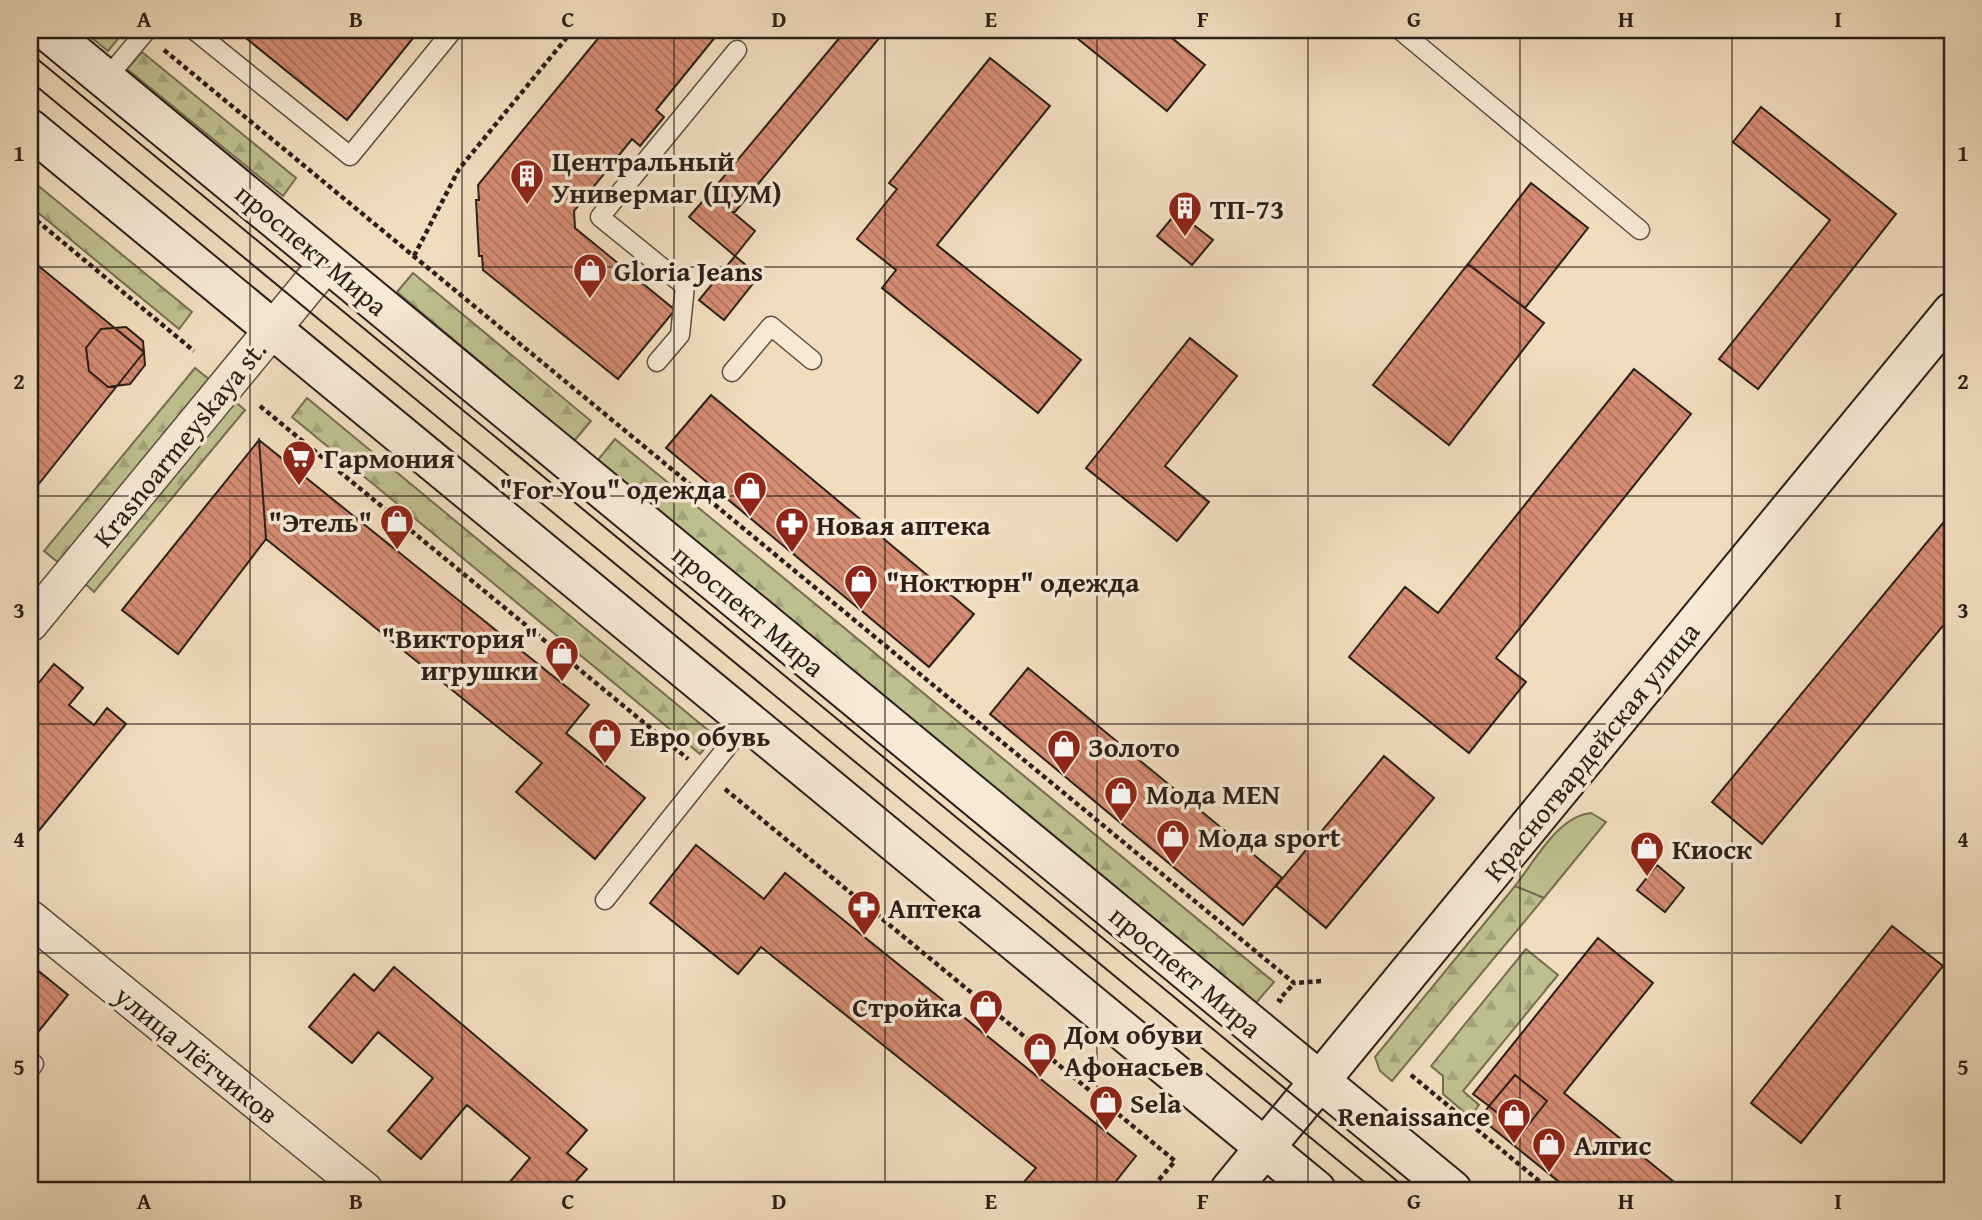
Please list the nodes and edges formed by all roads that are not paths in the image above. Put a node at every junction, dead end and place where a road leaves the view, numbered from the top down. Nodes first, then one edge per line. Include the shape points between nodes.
1 (46, 30) edge
2 (194, 30) edge
3 (453, 30) edge
4 (1399, 30) edge
5 (145, 32) edge
6 (737, 50) dead end
7 (106, 79) junction
8 (30, 129) edge
9 (1640, 230) dead end
10 (328, 262) junction
11 (1952, 312) edge
12 (272, 329) junction
13 (812, 360) dead end
14 (657, 362) dead end
15 (732, 372) dead end
16 (30, 624) edge
17 (748, 721) junction
18 (605, 900) dead end
19 (30, 918) edge
20 (1320, 1081) junction
21 (1265, 1148) junction
22 (365, 1190) edge
23 (1230, 1190) edge
24 (1316, 1190) edge
25 (1452, 1190) edge

1 - 7 main road, проспект Мира
2 - 3 lane via 350,156
4 - 9 lane
5 - 7 lane
6 - 14 lane via 600,217 685,286 680,335
7 - 10 main road, проспект Мира
8 - 12 main road
10 - 12 street, Krasnoarmeyskaya st.
10 - 20 main road, проспект Мира
11 - 20 main road, Красногвардейская улица
12 - 16 street, Krasnoarmeyskaya st.
12 - 17 main road
13 - 15 lane via 771,326
17 - 18 lane
17 - 21 main road
19 - 22 street, улица Лётчиков
20 - 21 main road, Красногвардейская улица
20 - 25 main road, проспект Мира
21 - 23 main road, Красногвардейская улица
21 - 24 main road

